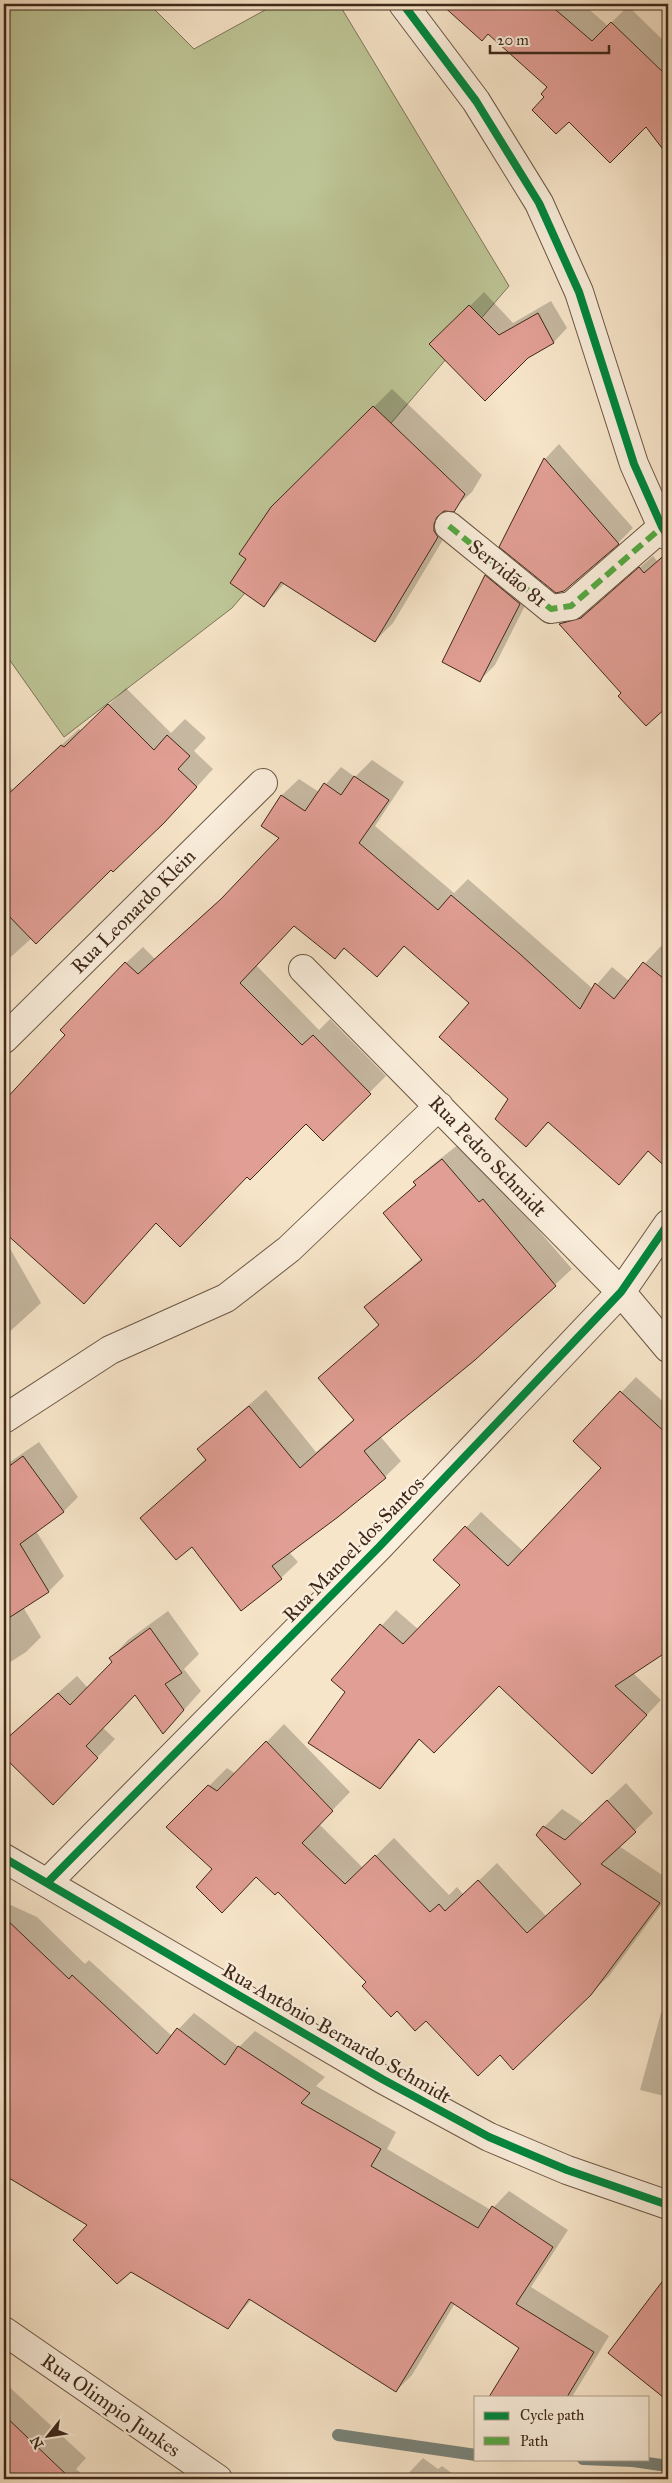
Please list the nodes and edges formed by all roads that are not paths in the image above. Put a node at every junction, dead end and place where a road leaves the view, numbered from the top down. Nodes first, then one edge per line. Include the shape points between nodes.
1 (403, 4) edge
2 (449, 526) dead end
3 (665, 531) edge
4 (263, 783) dead end
5 (303, 969) dead end
6 (4, 1039) edge
7 (439, 1106) junction
8 (668, 1224) edge
9 (621, 1292) junction
10 (668, 1348) edge
11 (4, 1419) edge
12 (4, 1858) edge
13 (47, 1883) junction
14 (668, 2205) edge
15 (4, 2331) edge
16 (218, 2479) edge

1 - 3 street via 476,101 539,202 579,292 634,464
2 - 3 street, Servidão 81 via 551,609 571,606
4 - 6 street, Rua Leonardo Klein
5 - 7 street, Rua Pedro Schmidt
7 - 9 street, Rua Pedro Schmidt
7 - 11 street via 289,1249 226,1298 110,1350
8 - 9 street, Rua Manoel dos Santos
9 - 10 street, Rua Pedro Schmidt
9 - 13 street, Rua Manoel dos Santos via 379,1547
12 - 13 street, Rua Antônio Bernardo Schmidt
13 - 14 street, Rua Antônio Bernardo Schmidt via 382,2079 489,2136 567,2170
15 - 16 street, Rua Olimpio Junkes

